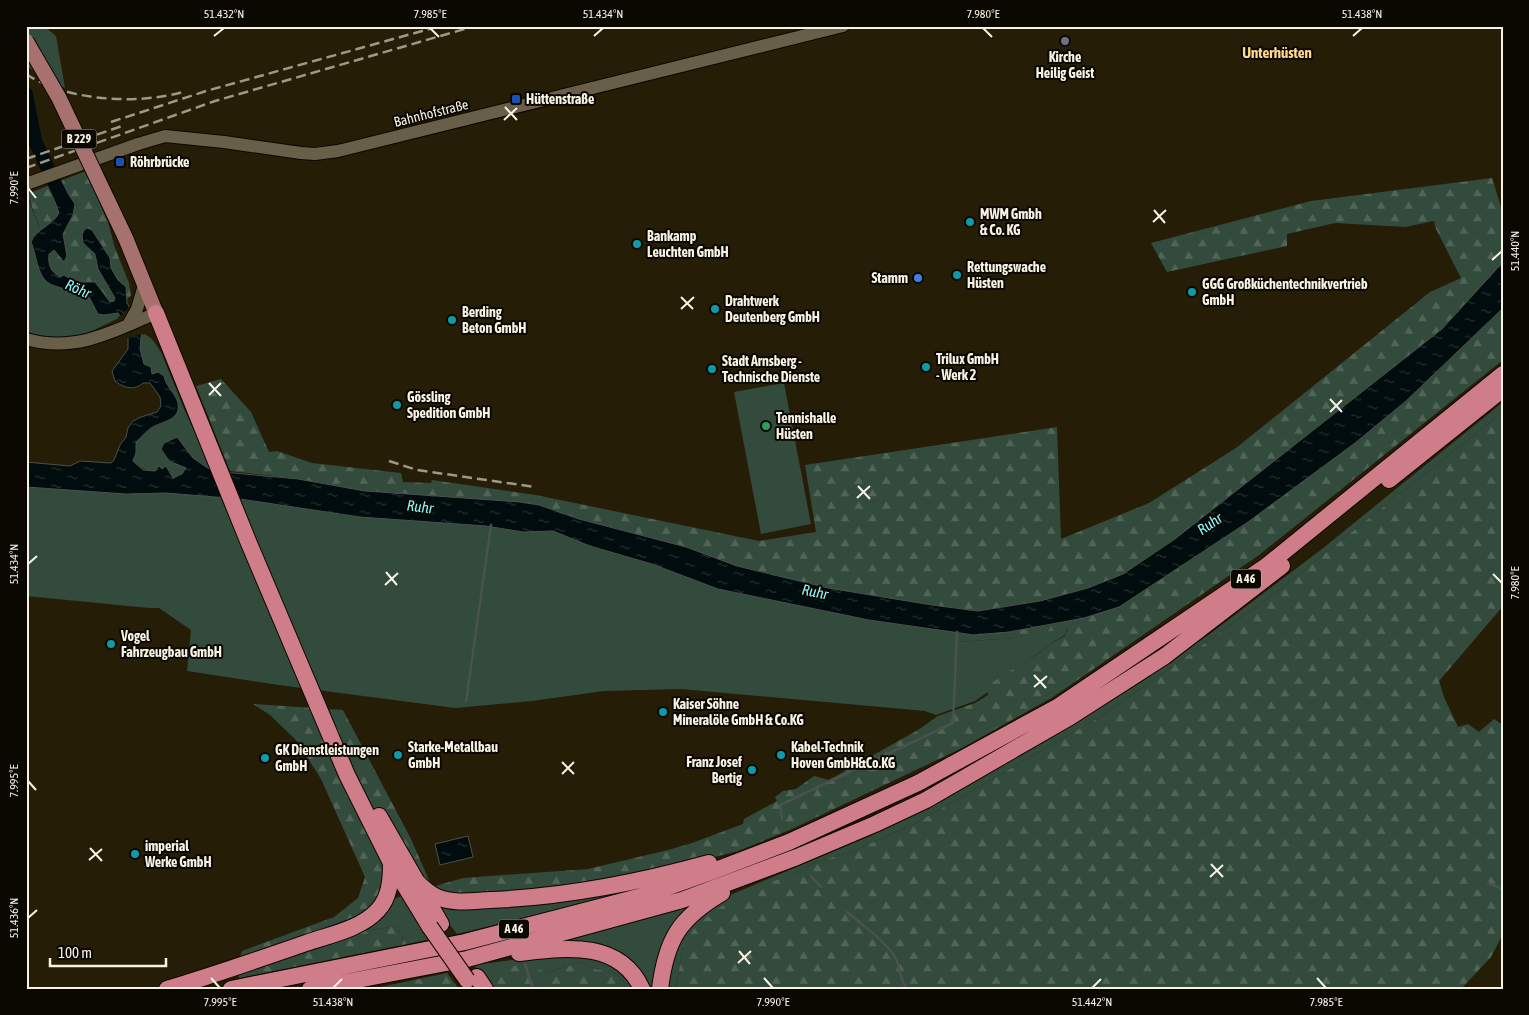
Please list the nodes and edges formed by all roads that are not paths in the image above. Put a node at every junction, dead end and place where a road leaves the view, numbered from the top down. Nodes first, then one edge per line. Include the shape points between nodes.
1 (843, 26) edge
2 (26, 41) edge
3 (31, 183) edge
4 (144, 285) junction
5 (156, 313) junction
6 (128, 325) junction
7 (26, 339) edge
8 (1503, 374) edge
9 (1503, 389) edge
10 (324, 718) junction
11 (793, 850) junction
12 (391, 863) junction
13 (416, 881) junction
14 (436, 925) junction
15 (467, 958) junction
16 (475, 983) edge
17 (167, 989) edge
18 (231, 989) edge
19 (310, 989) edge
20 (642, 989) edge
21 (660, 989) edge

1 - 3 street, Bahnhofstraße via 338,151 300,153 216,141 156,137
2 - 4 main road, B 229, bridge via 99,180
4 - 5 main road, B 229
4 - 6 street
5 - 6 street
5 - 10 highway
6 - 7 street via 80,342 42,344
8 - 11 highway, A 46 via 1265,567 1059,706 848,817
9 - 11 highway, A 46 via 1165,656 1070,717 926,800
10 - 12 highway via 347,775
10 - 13 highway
11 - 13 highway via 778,840 655,878 558,895 447,900 436,897
11 - 15 highway, A 46 via 682,900
11 - 18 highway, A 46 via 646,894 465,942
11 - 21 highway via 789,866 723,892 696,910 679,927 668,946
12 - 14 highway
12 - 17 highway via 386,899 371,916 341,931
13 - 14 highway
14 - 16 highway
15 - 19 highway, A 46
15 - 20 highway via 552,949 588,949 622,964

